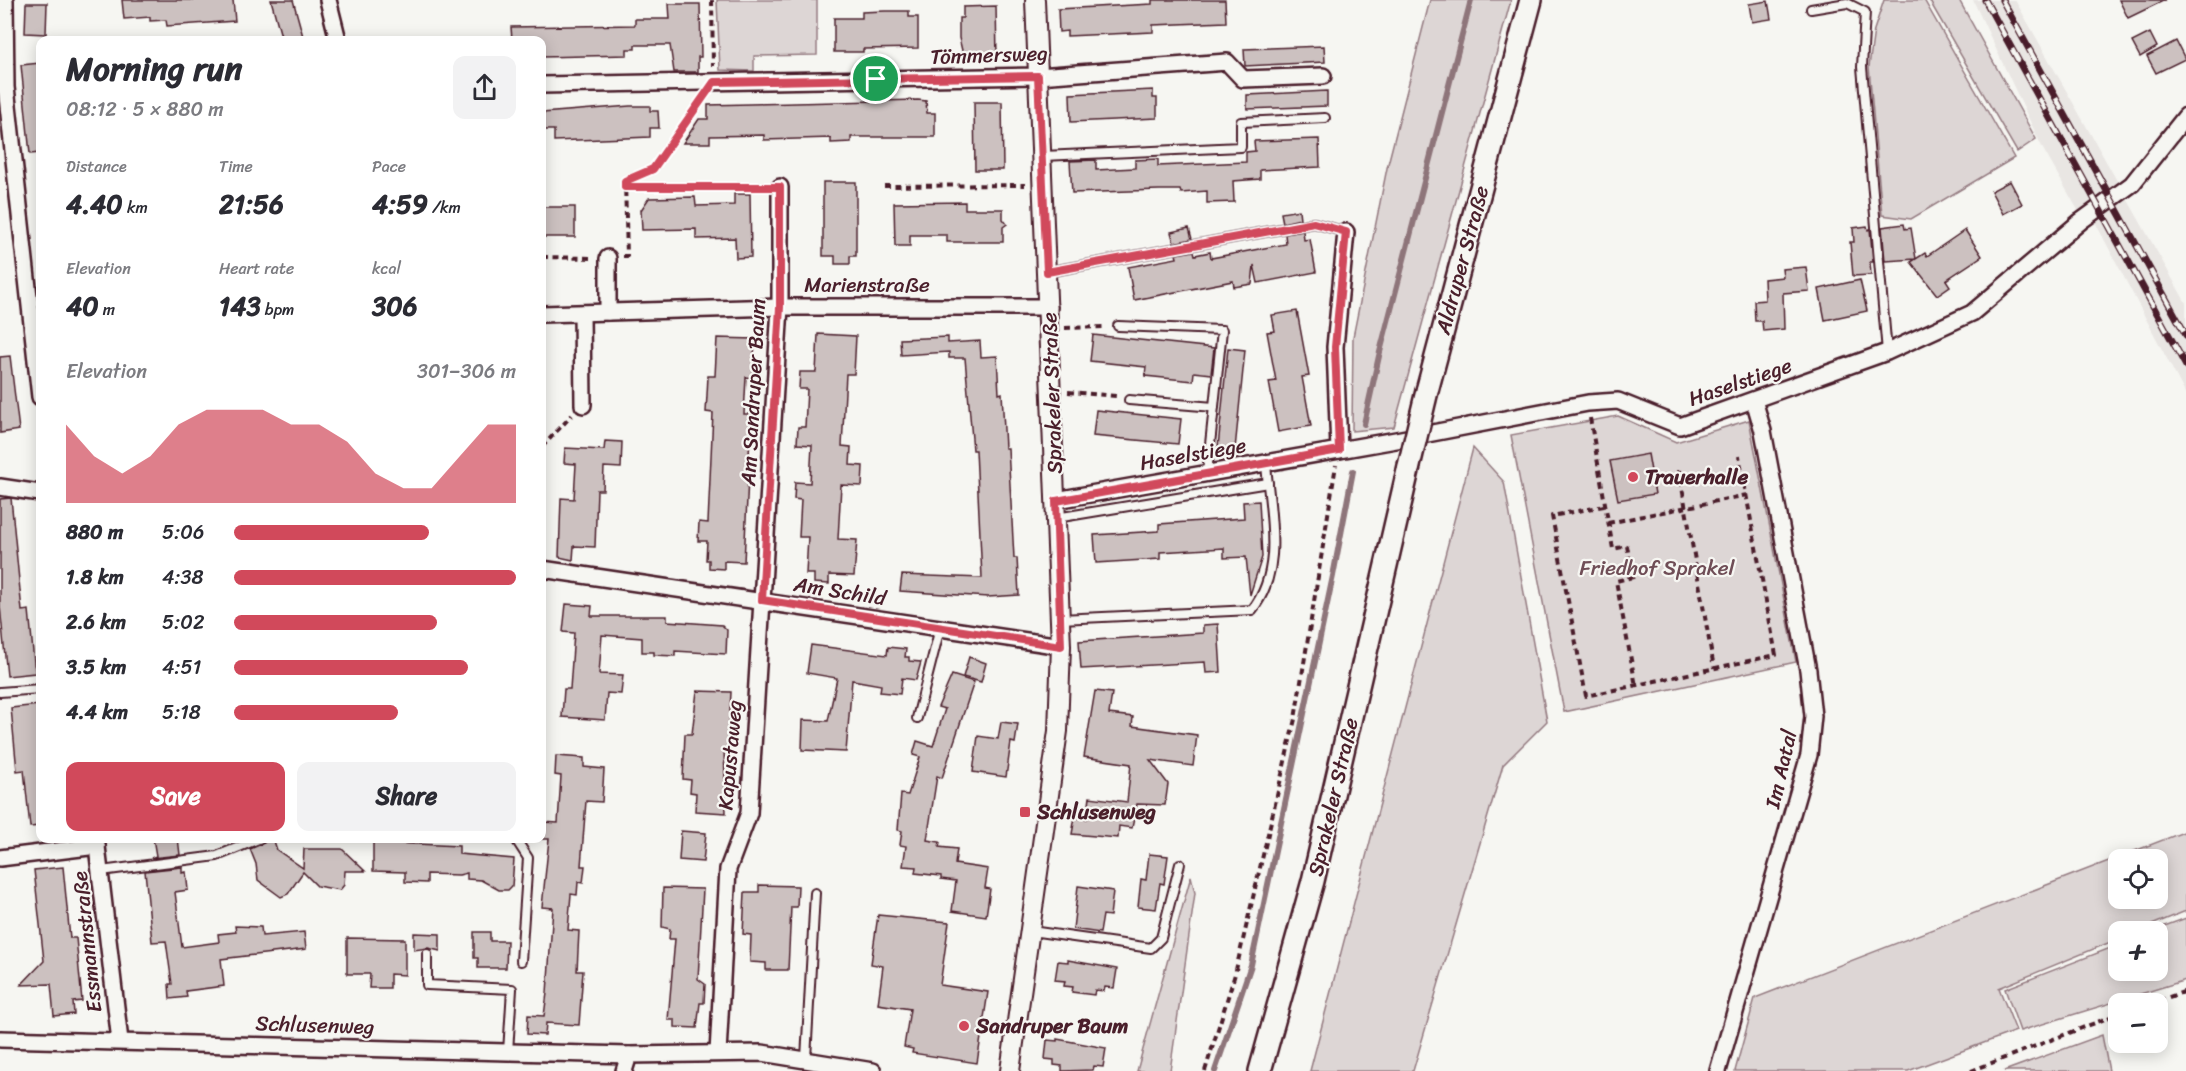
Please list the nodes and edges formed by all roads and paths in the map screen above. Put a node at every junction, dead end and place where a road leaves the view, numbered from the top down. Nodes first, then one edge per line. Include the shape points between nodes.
1 (5, 0) edge
2 (328, 0) edge
3 (712, 0) edge
4 (1035, 0) edge
5 (1531, 0) edge
6 (1811, 9) dead end
7 (337, 36) edge
8 (1038, 76) junction
9 (1323, 76) dead end
10 (714, 82) junction
11 (546, 85) edge
12 (2186, 116) edge
13 (1325, 118) dead end
14 (1043, 156) junction
15 (1044, 185) junction
16 (884, 186) dead end
17 (625, 187) junction
18 (780, 187) joint
19 (1346, 232) joint
20 (546, 257) edge
21 (608, 258) junction
22 (1047, 272) junction
23 (780, 307) junction
24 (1049, 307) junction
25 (608, 312) junction
26 (582, 313) junction
27 (546, 314) edge
28 (1118, 326) joint
29 (1049, 328) junction
30 (1887, 352) junction
31 (36, 361) edge
32 (1052, 390) junction
33 (1129, 400) joint
34 (1754, 400) junction
35 (583, 405) joint
36 (1214, 407) junction
37 (1590, 421) dead end
38 (546, 443) edge
39 (1339, 450) junction
40 (1739, 456) dead end
41 (1266, 463) junction
42 (1679, 470) dead end
43 (1207, 473) junction
44 (1268, 483) junction
45 (0, 487) edge
46 (36, 492) edge
47 (1747, 495) junction
48 (1604, 506) junction
49 (1686, 508) junction
50 (1056, 509) junction
51 (1396, 521) joint
52 (1608, 523) junction
53 (546, 570) edge
54 (762, 600) junction
55 (1060, 619) junction
56 (940, 628) junction
57 (1061, 646) junction
58 (1714, 668) junction
59 (1636, 686) junction
60 (36, 689) edge
61 (0, 692) edge
62 (917, 718) dead end
63 (91, 843) edge
64 (97, 843) edge
65 (249, 843) edge
66 (518, 843) edge
67 (0, 858) edge
68 (1180, 864) dead end
69 (101, 871) junction
70 (815, 893) dead end
71 (1030, 931) junction
72 (427, 954) dead end
73 (521, 961) dead end
74 (2186, 991) edge
75 (2168, 997) edge
76 (2108, 1018) edge
77 (0, 1039) edge
78 (120, 1041) junction
79 (508, 1052) junction
80 (718, 1053) junction
81 (629, 1055) junction
82 (806, 1059) junction
83 (624, 1071) edge
84 (873, 1071) edge
85 (1010, 1071) edge
86 (1205, 1071) edge
87 (1260, 1071) edge
88 (1718, 1071) edge
89 (1971, 1071) edge

1 - 31 street via 6,87
2 - 7 street
3 - 10 path
4 - 8 street, Sprakeler Straße
5 - 51 main road, Aldruper Straße, bridge
6 - 30 lane via 1847,3 1865,12 1862,67
8 - 9 street, Tömmersweg via 1227,62 1243,79
8 - 10 street, Tömmersweg
8 - 14 street, Sprakeler Straße
10 - 11 street, Tömmersweg
10 - 17 path via 653,169 625,181
12 - 30 street, Haselstiege via 2132,184 2081,220 1972,313
13 - 14 lane via 1241,122 1241,147
14 - 15 street, Sprakeler Straße
15 - 16 path
15 - 22 street, Sprakeler Straße
17 - 18 path
17 - 21 path via 627,256
18 - 23 street, Am Sandruper Baum
19 - 22 lane via 1314,223
19 - 39 street via 1335,347
20 - 21 path
21 - 25 street
22 - 24 street, Sprakeler Straße
23 - 24 street, Marienstraße
23 - 25 street, Marienstraße
23 - 54 street, Am Sandruper Baum
24 - 29 street, Sprakeler Straße
25 - 26 street, Marienstraße
26 - 27 street, Marienstraße
26 - 35 street
28 - 29 path
28 - 36 lane via 1222,330
29 - 32 street, Sprakeler Straße
30 - 34 street, Haselstiege
32 - 33 path via 1122,396
32 - 50 street, Sprakeler Straße
33 - 36 lane
34 - 39 street, Haselstiege via 1680,426 1618,401 1588,403
34 - 88 street, Im Aatal via 1768,453 1813,716 1809,755
35 - 38 path
36 - 43 lane
37 - 48 path
39 - 41 street, Haselstiege
39 - 86 path via 1295,719 1235,974
40 - 47 path
41 - 43 street, Haselstiege
41 - 44 lane
42 - 49 path
43 - 50 street, Haselstiege
44 - 50 lane
44 - 55 lane via 1274,555 1262,597 1252,610
45 - 46 street
47 - 49 path
47 - 58 path via 1776,655
48 - 52 path
48 - 59 path via 1552,516 1586,696
49 - 52 path
49 - 58 path
50 - 55 street, Sprakeler Straße
51 - 87 main road, Sprakeler Straße via 1313,881
52 - 59 path via 1613,549 1628,546 1633,577 1616,580
53 - 54 street, Am Schild
54 - 56 street, Am Schild
54 - 80 street, Kapustaweg via 749,813 728,869
55 - 57 street, Sprakeler Straße
56 - 57 street, Am Schild
56 - 62 lane
57 - 71 street, Sprakeler Straße via 1058,731
58 - 59 path
60 - 61 lane
63 - 67 street
64 - 69 street, Essmannstraße
65 - 69 lane via 217,856
66 - 73 lane via 528,858
68 - 71 lane via 1161,938 1151,948
69 - 78 street, Essmannstraße
70 - 82 lane
71 - 85 street, Sprakeler Straße
72 - 79 lane via 427,985 512,989
74 - 75 path
76 - 89 path
77 - 78 street, Schlusenweg
78 - 79 street, Schlusenweg
79 - 81 street, Schlusenweg
80 - 81 street, Schlusenweg
80 - 82 street, Schlusenweg
81 - 83 street
82 - 84 street, Schlusenweg

